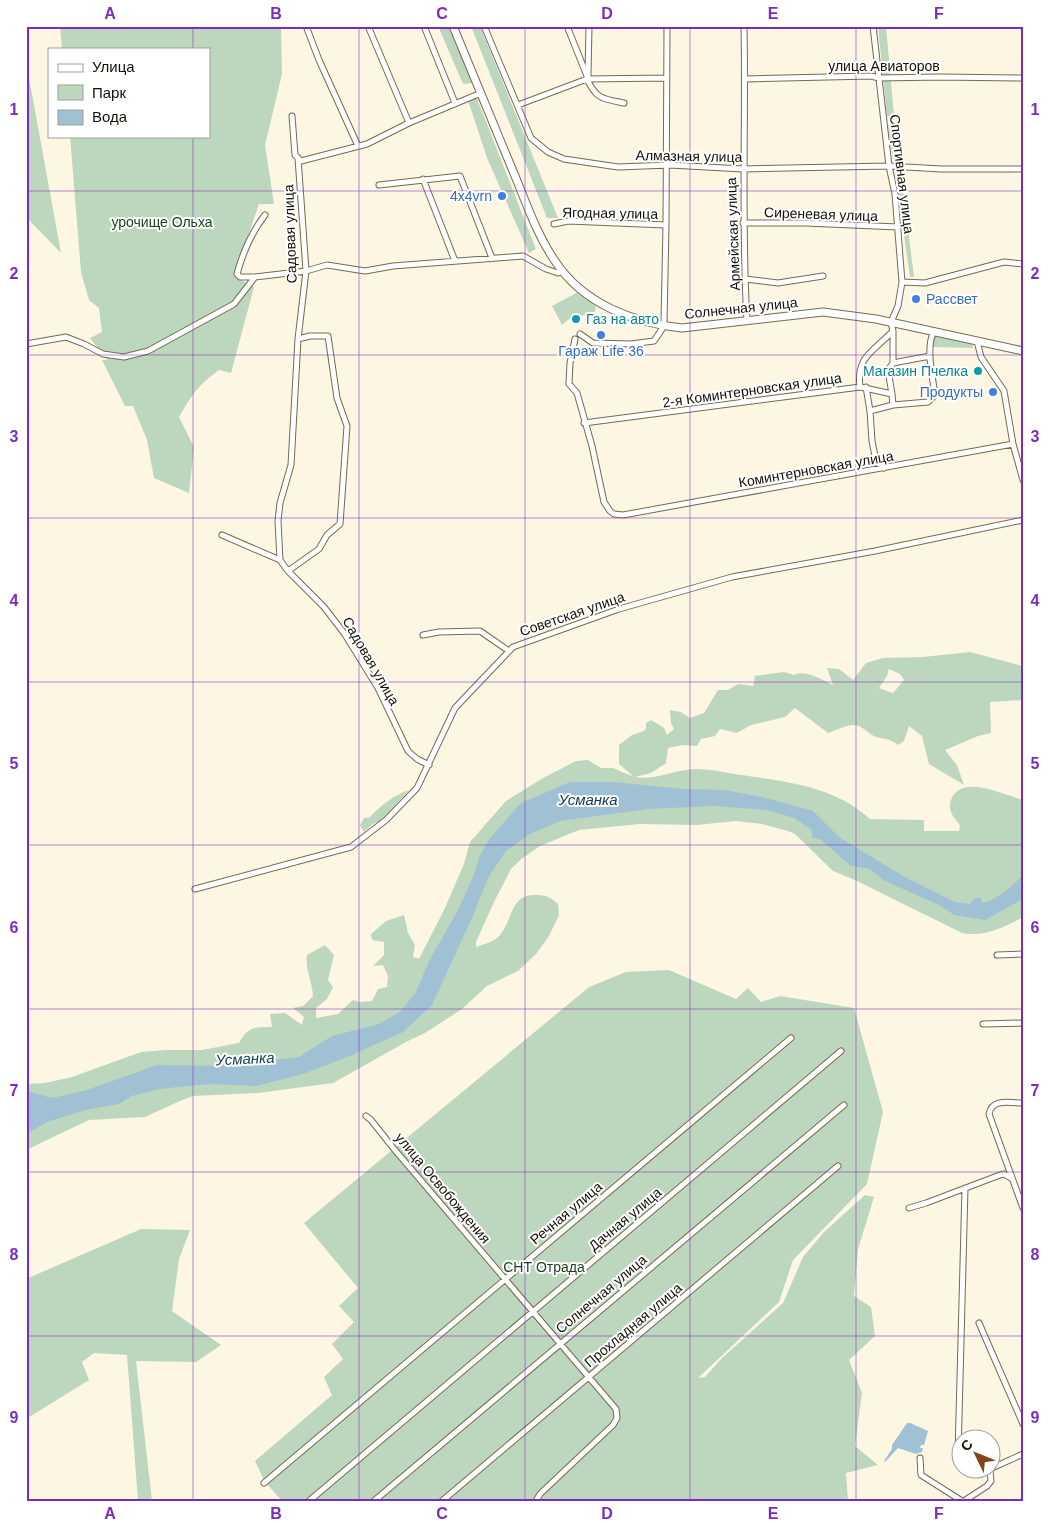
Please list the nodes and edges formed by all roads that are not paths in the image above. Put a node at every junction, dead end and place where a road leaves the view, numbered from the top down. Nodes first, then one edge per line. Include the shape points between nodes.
1 (306, 26) edge
2 (368, 26) edge
3 (424, 26) edge
4 (453, 26) edge
5 (484, 26) edge
6 (567, 26) edge
7 (589, 26) edge
8 (667, 26) edge
9 (744, 26) edge
10 (873, 26) edge
11 (587, 78) junction
12 (666, 78) junction
13 (879, 78) junction
14 (1023, 78) edge
15 (745, 79) junction
16 (481, 93) junction
17 (455, 103) junction
18 (624, 103) dead end
19 (518, 105) junction
20 (292, 116) dead end
21 (409, 122) junction
22 (358, 146) junction
23 (298, 158) junction
24 (889, 166) junction
25 (666, 167) junction
26 (743, 169) junction
27 (1023, 169) edge
28 (423, 179) junction
29 (379, 186) dead end
30 (266, 215) dead end
31 (743, 223) junction
32 (554, 224) dead end
33 (666, 225) junction
34 (898, 227) junction
35 (492, 258) junction
36 (455, 261) junction
37 (1023, 264) edge
38 (306, 271) junction
39 (563, 271) junction
40 (255, 276) junction
41 (823, 276) dead end
42 (745, 278) junction
43 (902, 282) junction
44 (747, 321) junction
45 (892, 322) junction
46 (664, 326) junction
47 (893, 331) junction
48 (934, 332) junction
49 (580, 334) dead end
50 (575, 339) dead end
51 (298, 340) junction
52 (977, 342) junction
53 (26, 344) edge
54 (1023, 351) edge
55 (930, 356) junction
56 (893, 363) junction
57 (863, 387) junction
58 (892, 394) junction
59 (893, 406) junction
60 (870, 411) junction
61 (584, 423) junction
62 (1012, 444) junction
63 (884, 468) junction
64 (1023, 480) edge
65 (1023, 520) edge
66 (222, 535) dead end
67 (280, 560) junction
68 (288, 571) junction
69 (423, 635) dead end
70 (509, 651) junction
71 (429, 765) junction
72 (195, 889) dead end
73 (1023, 954) edge
74 (997, 955) dead end
75 (1023, 1023) edge
76 (983, 1024) dead end
77 (791, 1038) dead end
78 (842, 1051) dead end
79 (1023, 1103) edge
80 (844, 1106) dead end
81 (366, 1116) dead end
82 (838, 1166) dead end
83 (1012, 1178) junction
84 (966, 1188) junction
85 (909, 1208) dead end
86 (1023, 1208) edge
87 (506, 1280) junction
88 (533, 1312) junction
89 (979, 1323) dead end
90 (561, 1345) junction
91 (588, 1377) junction
92 (1023, 1424) edge
93 (959, 1430) edge
94 (1023, 1454) edge
95 (920, 1458) dead end
96 (1002, 1464) edge
97 (991, 1480) edge
98 (264, 1482) dead end
99 (537, 1500) edge
100 (309, 1501) edge
101 (374, 1501) edge
102 (442, 1501) edge
103 (963, 1501) edge

1 - 22 street
2 - 21 street
3 - 17 street
4 - 16 street, Солнечная улица
5 - 19 street, Алмазная улица
6 - 11 street
7 - 11 street
8 - 12 street, Ягодная улица
9 - 15 street, Армейская улица
10 - 13 street, Спортивная улица
11 - 12 street
11 - 18 street via 592,91 598,96
11 - 19 street
12 - 25 street, Ягодная улица
13 - 14 street, улица Авиаторов
13 - 15 street, улица Авиаторов
13 - 24 street, Спортивная улица
15 - 26 street, Армейская улица
16 - 17 street
16 - 39 street, Солнечная улица via 539,232
17 - 21 street
19 - 25 street, Алмазная улица via 531,138 548,152 564,158 618,167
20 - 23 street, Садовая улица
21 - 22 street
22 - 23 street via 301,160
23 - 38 street, Садовая улица
24 - 26 street, Алмазная улица
24 - 27 street, Алмазная улица
24 - 34 street, Спортивная улица
25 - 26 street, Алмазная улица
25 - 33 street, Ягодная улица
26 - 31 street, Армейская улица
28 - 29 street
28 - 35 street via 460,176
28 - 36 street
30 - 40 street via 245,248 237,274 240,277
31 - 34 street, Сиреневая улица
31 - 42 street, Армейская улица
32 - 33 street, Ягодная улица via 568,221
33 - 46 street, Ягодная улица
34 - 43 street, Спортивная улица
35 - 36 street
35 - 39 street via 523,256 546,269 558,273
36 - 38 street via 365,271 327,265
37 - 43 street via 1004,262 925,283
38 - 40 street
38 - 51 street, Садовая улица
39 - 46 street, Солнечная улица via 588,294 609,307 629,317
40 - 53 street via 234,304 148,350 124,357 103,354 66,337
41 - 42 street via 778,283
42 - 44 street, Армейская улица
43 - 45 street, Спортивная улица
44 - 45 street, Солнечная улица via 823,312
44 - 46 street, Солнечная улица via 682,328
45 - 47 street
45 - 48 street, Солнечная улица
46 - 49 street via 654,341 631,344 593,343
47 - 56 street
47 - 57 street via 861,364 859,373
48 - 52 street, Солнечная улица
48 - 55 street
50 - 61 street via 569,384 577,393
51 - 67 street, Садовая улица via 291,465 278,521
51 - 68 street via 328,336 337,398 347,426 340,524 327,534 319,549
52 - 54 street, Солнечная улица
52 - 62 street via 981,357 1004,391
55 - 56 street
55 - 59 street via 935,395 928,402
56 - 58 street via 888,370
57 - 58 street, 2-я Коминтерновская улица
57 - 60 street
57 - 61 street, 2-я Коминтерновская улица
58 - 59 street
59 - 60 street
60 - 63 street via 876,461
61 - 63 street, Коминтерновская улица via 604,502 614,514
62 - 63 street, Коминтерновская улица
62 - 64 street
65 - 70 street, Советская улица via 732,577 619,609
66 - 67 street
67 - 68 street, Садовая улица
68 - 71 street, Садовая улица via 324,606 344,633 378,688 408,751
69 - 70 street via 480,631
70 - 71 street, Советская улица via 455,708
71 - 72 street, Советская улица via 417,788 386,820 351,847
73 - 74 street
75 - 76 street
77 - 87 street, Речная улица
78 - 88 street, Дачная улица
79 - 83 street via 993,1104 989,1114
80 - 90 street, Солнечная улица
81 - 87 street, улица Освобождения
82 - 91 street, Прохладная улица
83 - 84 street via 1000,1174
83 - 86 street
84 - 85 street
84 - 93 street
87 - 88 street, улица Освобождения
87 - 98 street, Речная улица
88 - 90 street, улица Освобождения
88 - 100 street, Дачная улица
89 - 92 street
90 - 91 street, улица Освобождения
90 - 101 street, Солнечная улица
91 - 99 street, улица Освобождения via 616,1409 616,1418 613,1425
91 - 102 street, Прохладная улица
94 - 96 street
95 - 103 street via 921,1475
97 - 103 street

